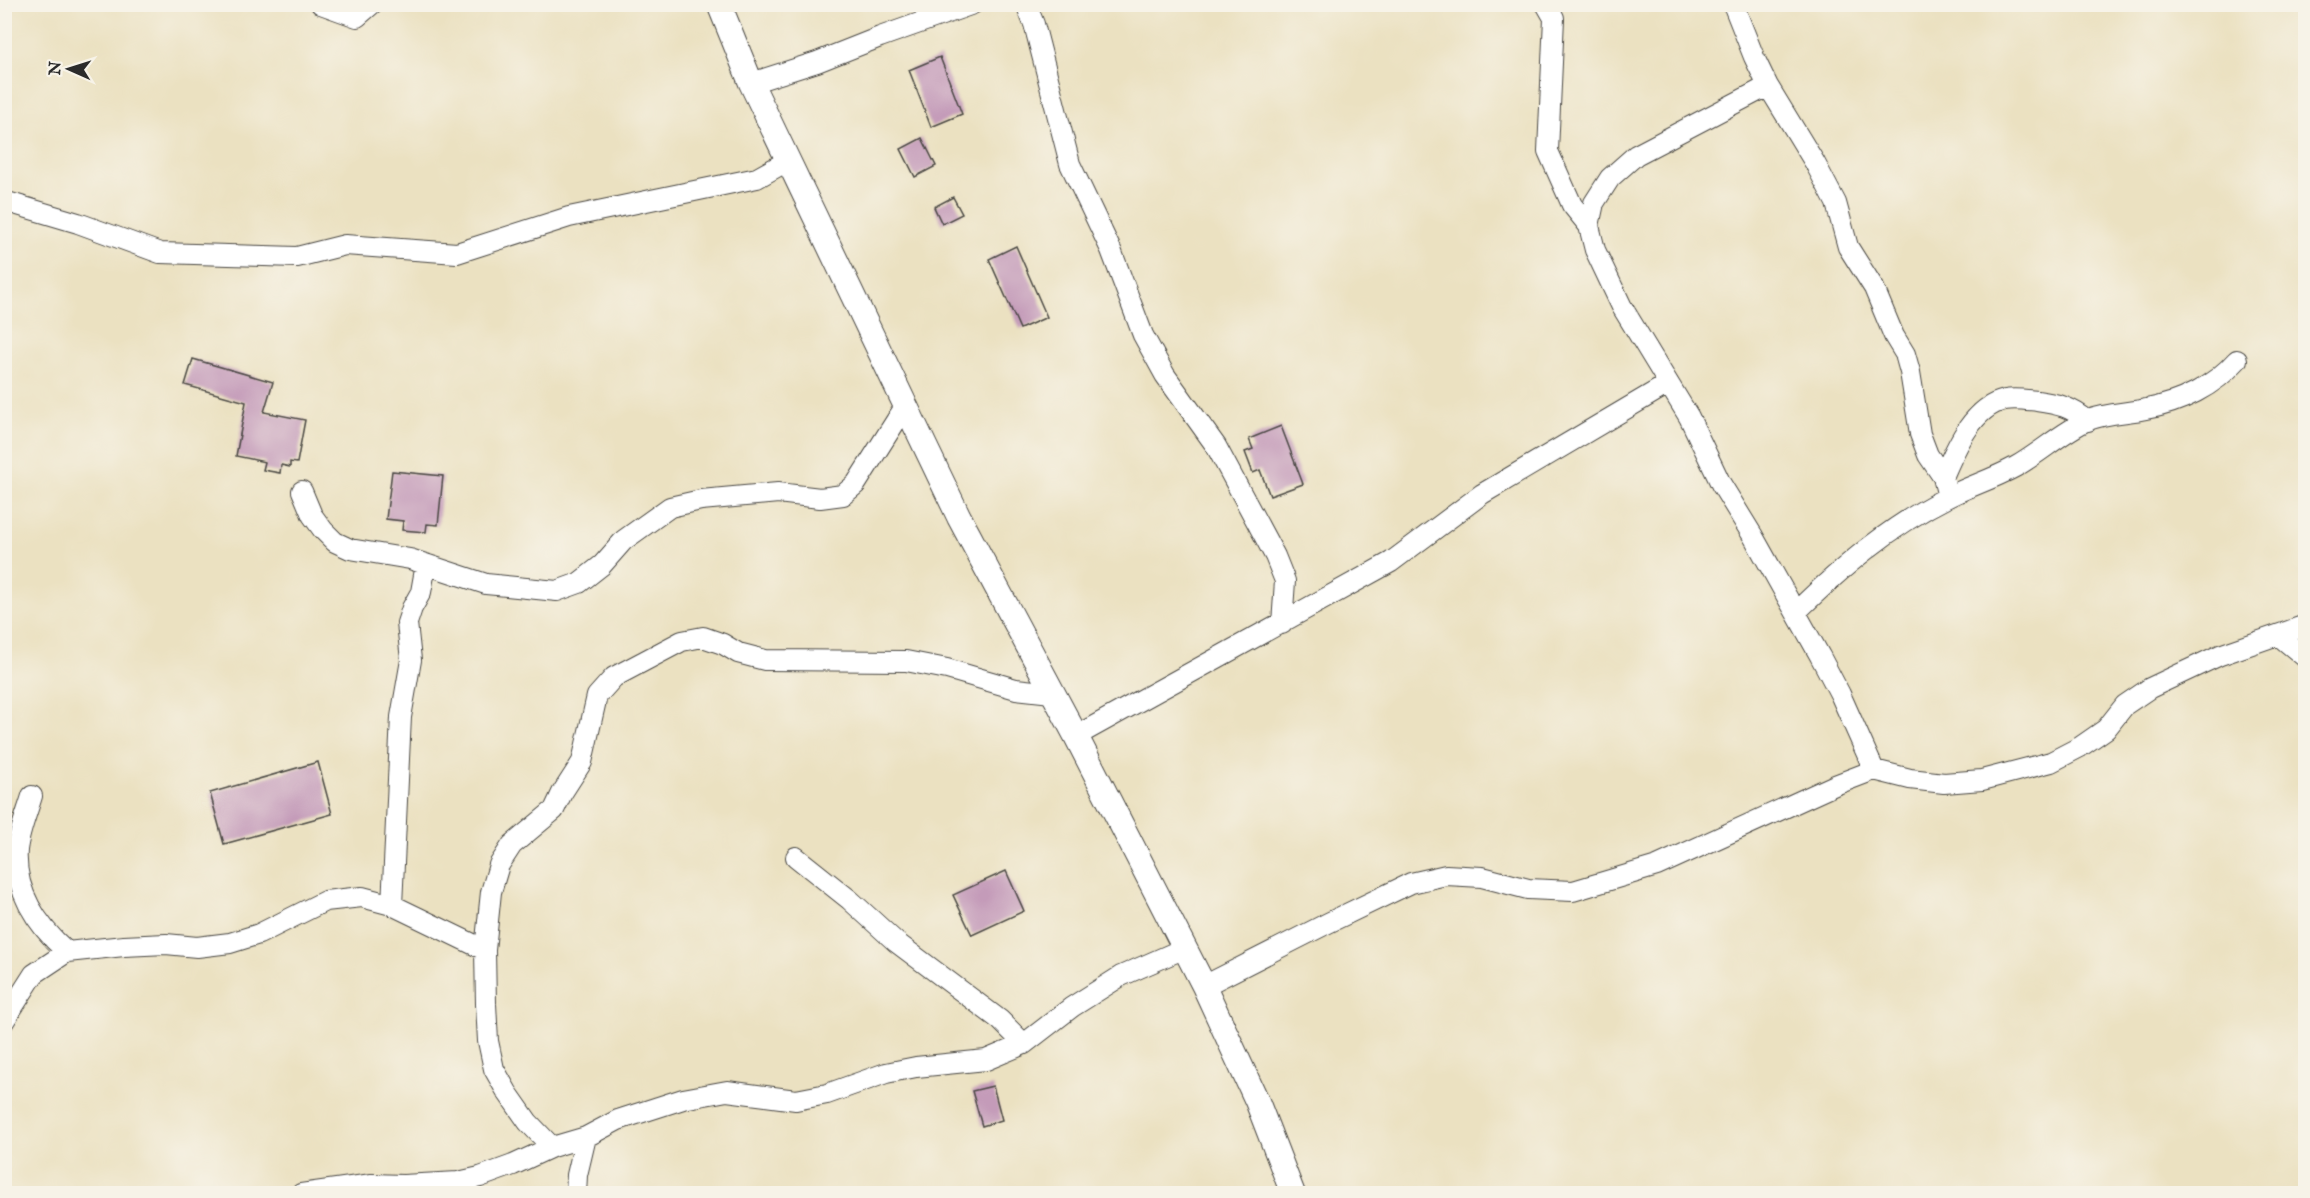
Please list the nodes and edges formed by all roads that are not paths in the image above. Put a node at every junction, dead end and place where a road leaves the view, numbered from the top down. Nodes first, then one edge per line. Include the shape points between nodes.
1 (321, 4) edge
2 (372, 4) edge
3 (719, 4) edge
4 (973, 4) edge
5 (1026, 4) edge
6 (1546, 4) edge
7 (1732, 4) edge
8 (751, 83) junction
9 (1768, 86) junction
10 (789, 160) junction
11 (4, 201) edge
12 (1589, 226) junction
13 (2237, 360) dead end
14 (1668, 384) junction
15 (906, 405) junction
16 (2088, 420) junction
17 (1943, 477) junction
18 (302, 490) dead end
19 (1948, 497) junction
20 (426, 564) junction
21 (448, 573) junction
22 (421, 592) junction
23 (1796, 612) junction
24 (1282, 624) junction
25 (2306, 625) edge
26 (2278, 635) junction
27 (2306, 658) edge
28 (1052, 693) junction
29 (1076, 736) junction
30 (1874, 770) junction
31 (32, 796) dead end
32 (796, 857) dead end
33 (392, 905) junction
34 (1185, 948) junction
35 (485, 950) junction
36 (67, 952) junction
37 (1204, 986) junction
38 (4, 1021) edge
39 (1024, 1044) junction
40 (586, 1137) junction
41 (552, 1147) junction
42 (301, 1194) edge
43 (576, 1194) edge
44 (1293, 1194) edge

1 - 2 street via 357,17
3 - 8 street
4 - 8 street
5 - 24 street via 1070,164 1111,250 1143,335 1165,375 1216,446 1275,555 1285,581
6 - 12 street via 1554,18 1548,151 1572,206
7 - 9 street
8 - 10 street
9 - 12 street via 1636,155 1610,178 1594,203
9 - 17 street via 1836,203 1848,247 1874,288 1905,354 1920,434
10 - 11 street via 757,178 569,217 457,253 345,245 297,257 160,253
10 - 15 street
12 - 14 street via 1595,250 1622,307
13 - 16 street via 2207,388 2147,409
14 - 23 street
14 - 24 street via 1482,494 1391,562
15 - 21 street via 856,484 843,495 820,498 778,493 670,507 624,540 579,583 558,591 486,584
15 - 28 street via 959,517
16 - 17 street via 2071,408 2055,404 2002,400 1975,419
16 - 19 street via 2015,467
17 - 19 street
18 - 20 street via 312,515 335,542 350,549
19 - 23 street via 1868,547
20 - 21 street
20 - 22 street
21 - 22 street
22 - 33 street via 407,623 411,660 401,717
23 - 30 street via 1840,694
24 - 29 street
25 - 26 street
26 - 27 street
26 - 30 street via 2220,655 2150,688 2125,705 2106,729 2051,762 1982,780 1944,783
28 - 29 street
28 - 35 street via 1016,689 906,661 765,660 703,637 682,641 614,677 597,696 582,762 554,810 512,845 499,866 491,892
29 - 34 street
30 - 37 street via 1657,866 1573,891 1528,889 1482,877 1446,875 1411,883
31 - 36 street via 17,849 20,885 40,925
32 - 39 street via 896,942 1000,1020
33 - 35 street
33 - 36 street via 362,897 325,900 259,934 230,943 197,947 135,945
34 - 37 street
34 - 39 street via 1099,989
35 - 41 street via 488,1041 494,1068 528,1122
36 - 38 street via 34,974
37 - 44 street via 1257,1101
39 - 40 street via 986,1060 886,1073 827,1094 796,1100 726,1091 683,1098 618,1120
40 - 41 street
40 - 43 street
41 - 42 street via 480,1178 372,1184

